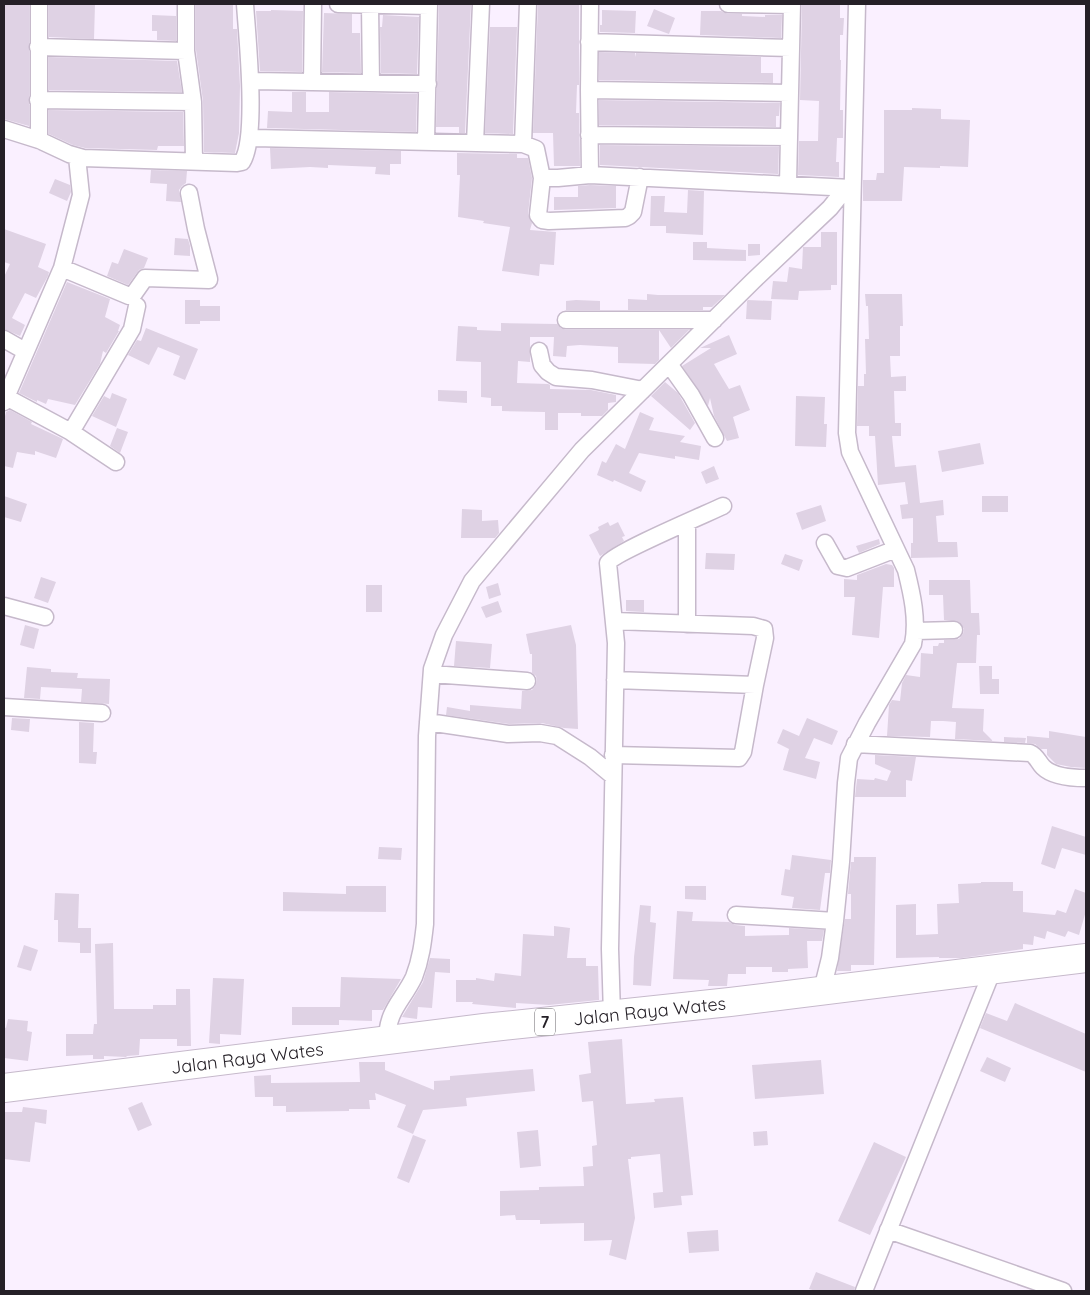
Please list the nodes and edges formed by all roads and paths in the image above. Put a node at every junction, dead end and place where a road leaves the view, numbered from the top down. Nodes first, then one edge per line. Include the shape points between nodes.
1 (39, 4) edge
2 (186, 4) edge
3 (245, 4) edge
4 (314, 4) edge
5 (338, 4) edge
6 (370, 4) edge
7 (481, 4) edge
8 (528, 4) edge
9 (590, 4) edge
10 (728, 4) edge
11 (792, 4) edge
12 (857, 4) edge
13 (429, 5) edge
14 (589, 42) junction
15 (38, 47) junction
16 (791, 48) junction
17 (186, 51) junction
18 (250, 81) junction
19 (312, 82) junction
20 (371, 83) junction
21 (428, 84) junction
22 (589, 90) junction
23 (790, 93) junction
24 (38, 100) junction
25 (193, 102) junction
26 (4, 129) edge
27 (589, 134) junction
28 (789, 137) junction
29 (249, 138) junction
30 (39, 140) junction
31 (426, 141) junction
32 (475, 144) junction
33 (523, 144) junction
34 (77, 157) junction
35 (194, 161) junction
36 (590, 175) junction
37 (640, 177) junction
38 (542, 178) junction
39 (788, 184) junction
40 (847, 188) junction
41 (189, 193) dead end
42 (62, 268) junction
43 (137, 306) dead end
44 (566, 320) dead end
45 (714, 320) junction
46 (4, 339) edge
47 (25, 351) junction
48 (539, 351) dead end
49 (668, 364) junction
50 (643, 390) junction
51 (5, 400) edge
52 (71, 432) junction
53 (715, 438) dead end
54 (116, 462) dead end
55 (723, 506) dead end
56 (687, 523) junction
57 (825, 543) dead end
58 (896, 549) junction
59 (4, 606) edge
60 (45, 617) dead end
61 (615, 621) junction
62 (687, 624) junction
63 (954, 630) dead end
64 (916, 631) junction
65 (432, 674) junction
66 (615, 680) junction
67 (528, 681) dead end
68 (755, 686) junction
69 (4, 707) edge
70 (102, 713) dead end
71 (428, 722) junction
72 (855, 744) junction
73 (613, 755) junction
74 (612, 776) junction
75 (1086, 778) edge
76 (736, 915) dead end
77 (835, 921) junction
78 (1086, 958) edge
79 (992, 969) junction
80 (822, 990) junction
81 (612, 1015) junction
82 (387, 1041) junction
83 (4, 1088) edge
84 (888, 1230) junction
85 (864, 1291) edge
86 (1063, 1291) edge

1 - 15 street
2 - 17 street
3 - 18 street
4 - 19 street
5 - 6 street
6 - 13 street
6 - 20 street
7 - 32 street
8 - 33 street
9 - 14 street
10 - 11 street
11 - 16 street
12 - 40 street
13 - 21 street
14 - 16 street
14 - 22 street
15 - 17 street
15 - 24 street
16 - 23 street
17 - 25 street
18 - 19 street
18 - 29 street
19 - 20 street
20 - 21 street
21 - 31 street
22 - 23 street
22 - 27 street
23 - 28 street
24 - 25 street
24 - 30 street
25 - 35 street
26 - 30 street
27 - 28 street
27 - 36 street
28 - 39 street
29 - 31 street
29 - 35 street via 242,162
30 - 34 street
31 - 32 street
32 - 33 street
33 - 38 street via 536,149
34 - 35 street
34 - 42 street via 81,195
36 - 37 street
36 - 38 street
37 - 38 street via 630,216 549,221 538,215
37 - 39 street
39 - 40 street
40 - 45 street
40 - 58 street via 847,433 850,452
41 - 42 street via 210,279 144,278 133,296 128,296
42 - 47 street
43 - 52 street via 132,329
44 - 45 street
45 - 49 street
46 - 47 street
47 - 51 street
48 - 50 street via 542,365 556,377
49 - 50 street
49 - 53 street via 691,394
50 - 65 street via 582,450 472,581 444,635
51 - 52 street
52 - 54 street
55 - 56 street
56 - 61 street via 610,560 608,567
56 - 62 street
57 - 58 street via 838,566 847,568
58 - 64 street via 911,590
59 - 60 street
61 - 62 street
61 - 66 street
62 - 68 street via 764,629 766,638
63 - 64 street
64 - 72 street via 912,644
65 - 67 street
65 - 71 street
66 - 68 street
66 - 73 street
68 - 73 street via 743,752 738,758
69 - 70 street
71 - 74 street via 508,734 557,736 590,756
71 - 82 street via 422,954 413,978 389,1018
72 - 75 street via 1030,753 1044,769
72 - 77 street via 849,758 846,783
73 - 74 street
74 - 81 street
76 - 77 street
77 - 80 street
78 - 79 highway, Jalan Raya Wates / 7
79 - 80 highway, Jalan Raya Wates / 7
79 - 84 street
80 - 81 highway, Jalan Raya Wates / 7
81 - 82 highway, Jalan Raya Wates / 7
82 - 83 highway, Jalan Raya Wates / 7
84 - 85 street
84 - 86 street

